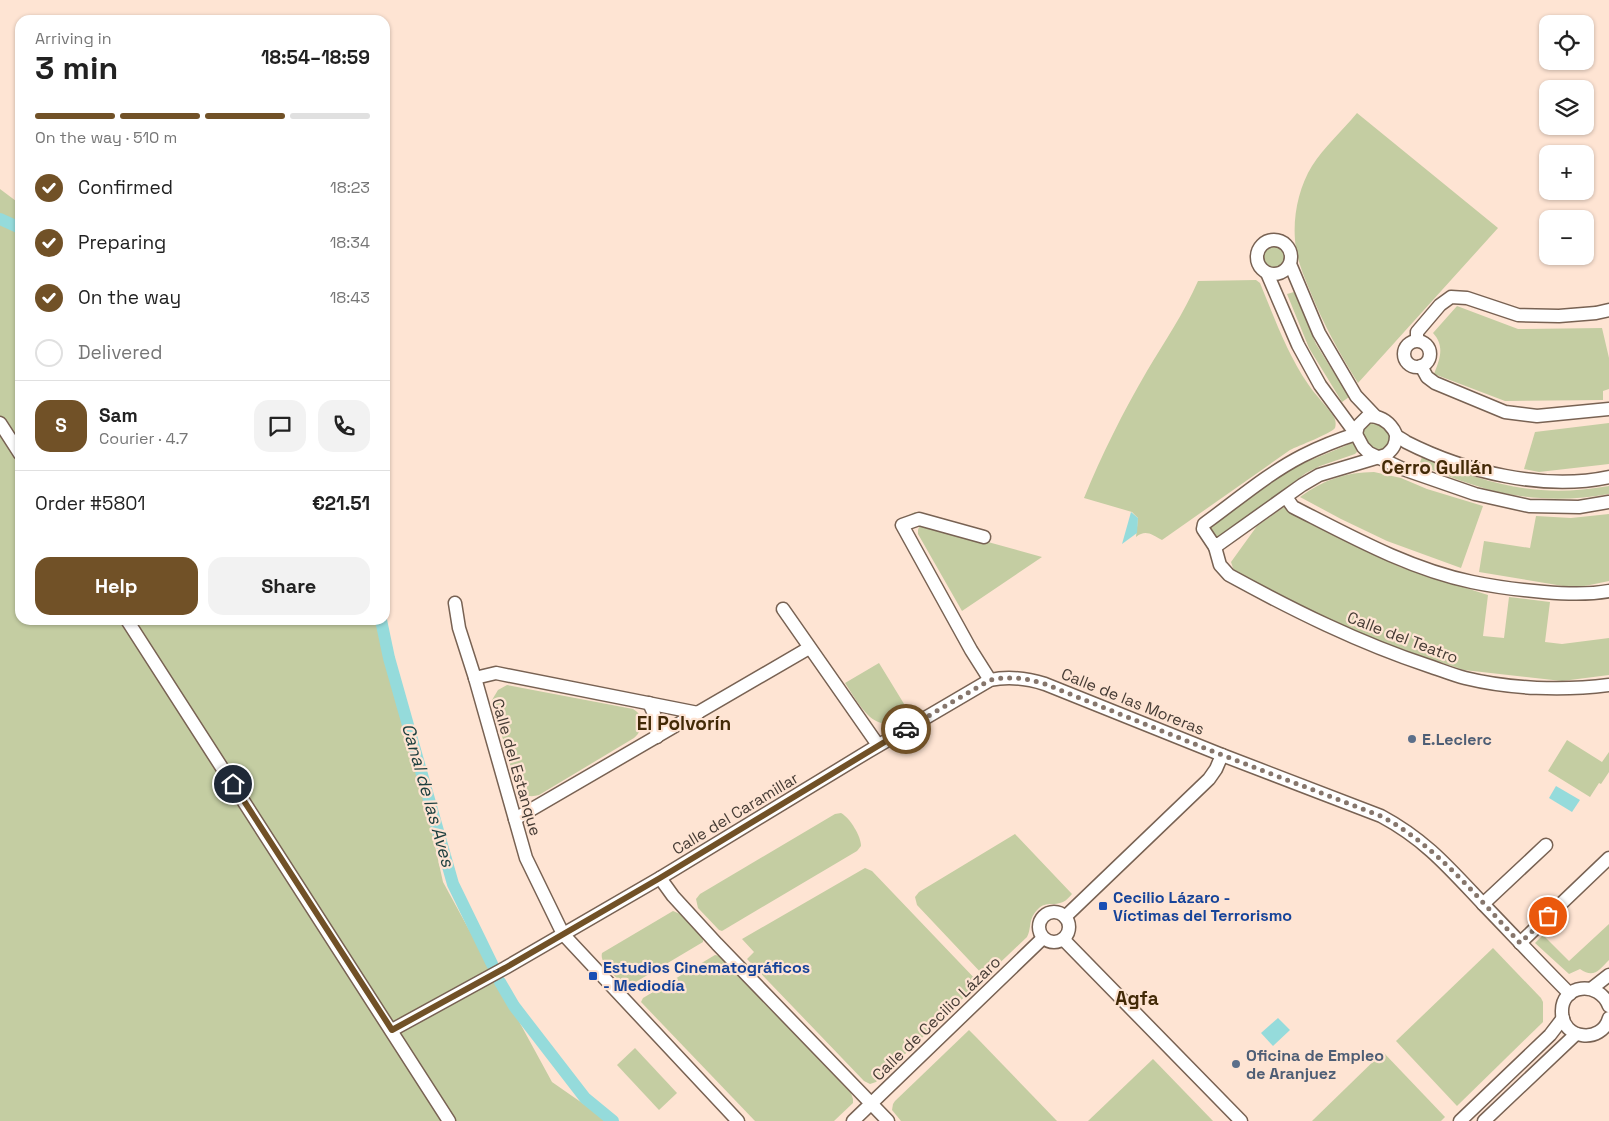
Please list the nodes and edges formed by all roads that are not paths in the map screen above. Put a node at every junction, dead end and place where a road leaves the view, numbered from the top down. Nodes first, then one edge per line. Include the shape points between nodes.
1 (1290, 264) junction
2 (1267, 273) junction
3 (1609, 310) edge
4 (1417, 340) junction
5 (1421, 366) junction
6 (1609, 409) edge
7 (1375, 416) junction
8 (0, 423) edge
9 (1356, 434) junction
10 (1396, 436) junction
11 (15, 446) edge
12 (1377, 457) junction
13 (1609, 477) edge
14 (1286, 497) junction
15 (1609, 502) edge
16 (984, 537) dead end
17 (1215, 547) junction
18 (1609, 591) edge
19 (455, 603) dead end
20 (784, 609) dead end
21 (130, 625) edge
22 (809, 648) junction
23 (476, 678) junction
24 (990, 680) junction
25 (1609, 685) edge
26 (649, 703) junction
27 (698, 714) junction
28 (657, 737) junction
29 (878, 745) junction
30 (1222, 755) junction
31 (515, 819) junction
32 (1546, 845) dead end
33 (1609, 858) edge
34 (660, 878) junction
35 (1483, 904) junction
36 (1065, 917) junction
37 (563, 934) junction
38 (1043, 938) junction
39 (1064, 939) junction
40 (1520, 943) junction
41 (1609, 975) edge
42 (1591, 989) junction
43 (1570, 994) junction
44 (1609, 1006) edge
45 (1563, 1018) junction
46 (1607, 1027) edge
47 (392, 1030) junction
48 (1576, 1034) junction
49 (871, 1103) junction
50 (450, 1121) edge
51 (738, 1121) edge
52 (853, 1121) edge
53 (888, 1121) edge
54 (1241, 1121) edge
55 (1460, 1121) edge
56 (1484, 1121) edge

1 - 2 street via 1278,274
1 - 2 street via 1292,254 1287,245 1278,240 1267,241 1257,255 1259,266
1 - 7 street via 1319,334 1356,396
2 - 9 street via 1298,346 1320,385
3 - 4 street via 1559,316 1518,315 1466,298 1452,297 1440,305 1417,332
4 - 5 street via 1427,344 1430,354
4 - 5 street via 1409,343 1404,354 1410,364
5 - 6 street via 1435,383 1505,412 1537,416
7 - 9 street via 1368,416 1362,421
7 - 10 street via 1388,424
8 - 11 street
9 - 12 street via 1363,447
9 - 17 street, Calle del Teatro via 1301,456 1204,524 1203,529
10 - 12 street via 1392,450
10 - 13 street via 1448,459 1514,478 1547,482
12 - 14 street via 1319,475
12 - 15 street via 1475,494 1529,506 1579,507
14 - 17 street
14 - 18 street via 1293,507 1373,547 1470,582 1562,593
16 - 24 street via 919,519 902,525
17 - 25 street, Calle del Teatro via 1220,564 1229,575 1362,642 1415,662 1465,678 1501,684 1562,689
19 - 23 street, Calle del Estanque via 459,628
20 - 22 street
21 - 47 street
22 - 27 street
22 - 29 street
23 - 26 street via 496,673
23 - 31 street, Calle del Estanque
24 - 29 street, Calle del Caramillar
24 - 30 street, Calle de las Moreras via 1018,678 1045,684
26 - 27 street
26 - 28 street
27 - 28 street
28 - 31 street
29 - 34 street, Calle del Caramillar
30 - 35 street, Calle de las Moreras via 1397,824 1440,858
30 - 36 street via 1209,779
31 - 37 street, Calle del Estanque via 526,858
32 - 35 street
33 - 40 street
34 - 37 street, Calle del Caramillar
34 - 49 street via 711,938
35 - 40 street, Calle de las Moreras
36 - 38 street via 1054,912 1044,916 1039,927
36 - 39 street via 1069,928
37 - 47 street, Calle del Caramillar
37 - 51 street, Calle del Estanque
38 - 39 street via 1053,942
38 - 49 street, Calle de Cecilio Lázaro
39 - 54 street
40 - 43 street, Calle de las Moreras
41 - 42 street
42 - 43 street via 1580,989
42 - 44 street via 1602,995
43 - 45 street via 1563,1005
45 - 48 street
45 - 55 street via 1550,1035
46 - 48 street via 1590,1036
47 - 50 street
48 - 56 street
49 - 52 street, Calle de Cecilio Lázaro
49 - 53 street

